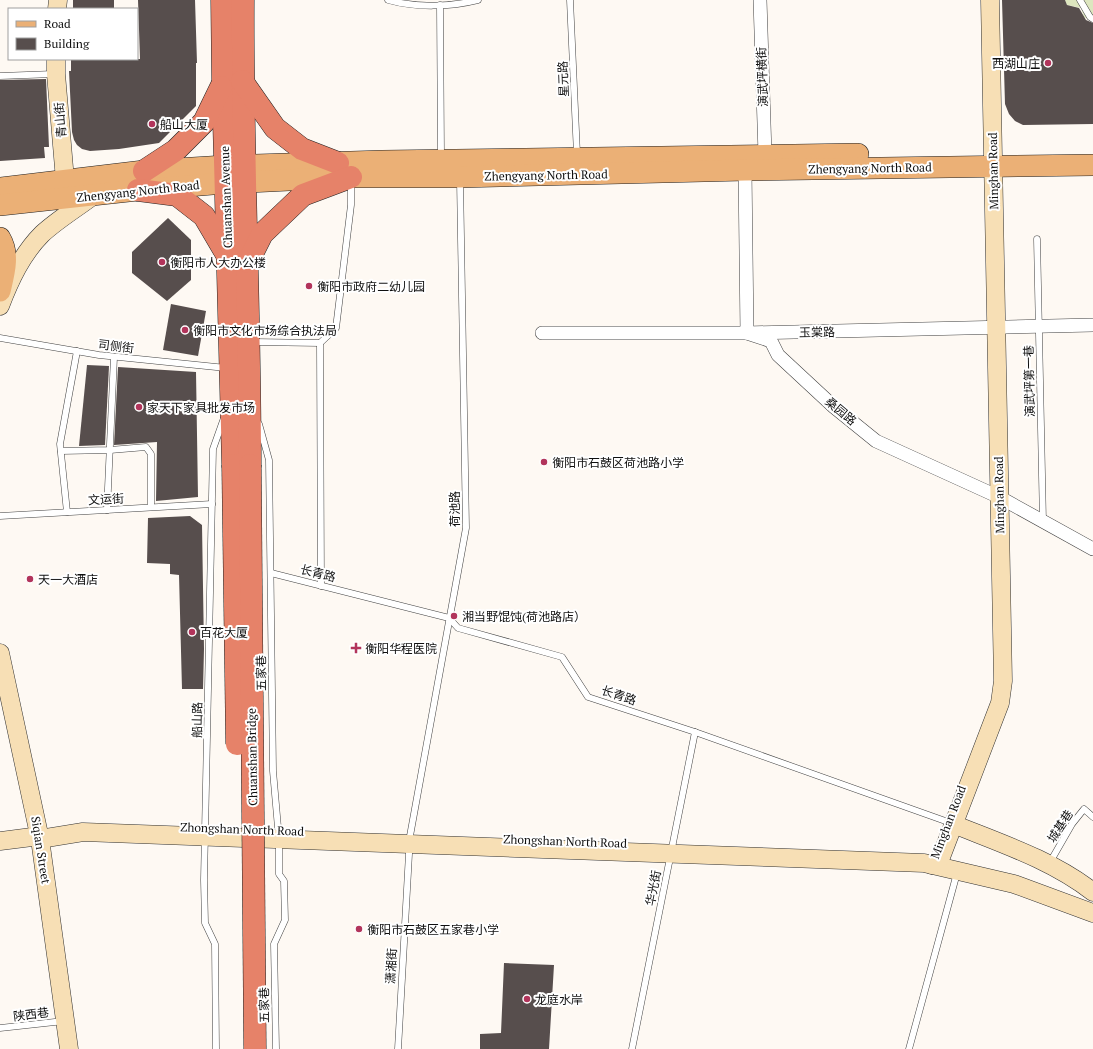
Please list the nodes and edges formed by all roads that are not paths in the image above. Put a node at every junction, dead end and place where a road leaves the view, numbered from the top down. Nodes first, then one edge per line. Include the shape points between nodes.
1 (222, 0) edge
2 (243, 0) edge
3 (388, 0) edge
4 (478, 0) edge
5 (570, 0) edge
6 (760, 0) edge
7 (984, 0) edge
8 (990, 0) edge
9 (1080, 0) edge
10 (440, 5) junction
11 (1093, 19) edge
12 (56, 67) edge
13 (0, 76) edge
14 (233, 83) junction
15 (1093, 151) edge
16 (765, 154) junction
17 (577, 158) junction
18 (442, 160) junction
19 (990, 160) junction
20 (1093, 165) edge
21 (345, 170) junction
22 (745, 170) junction
23 (235, 174) junction
24 (460, 177) junction
25 (65, 180) junction
26 (141, 181) junction
27 (0, 188) edge
28 (94, 195) junction
29 (4, 207) edge
30 (0, 238) edge
31 (1037, 239) dead end
32 (237, 260) junction
33 (0, 292) edge
34 (0, 306) edge
35 (1093, 325) edge
36 (1039, 326) junction
37 (993, 327) junction
38 (542, 333) dead end
39 (747, 333) junction
40 (0, 338) edge
41 (248, 342) junction
42 (320, 343) junction
43 (77, 351) junction
44 (114, 357) junction
45 (231, 369) junction
46 (241, 392) junction
47 (110, 450) junction
48 (61, 451) junction
49 (242, 465) junction
50 (997, 496) junction
51 (212, 504) junction
52 (151, 507) junction
53 (107, 510) junction
54 (67, 512) junction
55 (0, 516) edge
56 (1043, 522) junction
57 (1093, 549) edge
58 (271, 573) junction
59 (321, 586) junction
60 (449, 618) junction
61 (0, 653) edge
62 (2, 692) edge
63 (696, 732) junction
64 (1093, 817) edge
65 (950, 823) junction
66 (206, 832) junction
67 (279, 835) junction
68 (37, 836) junction
69 (409, 840) junction
70 (0, 841) edge
71 (672, 849) junction
72 (936, 859) junction
73 (1049, 864) junction
74 (958, 871) junction
75 (1093, 892) edge
76 (1093, 905) edge
77 (1093, 913) edge
78 (62, 1021) junction
79 (0, 1028) edge
80 (64, 1049) edge
81 (69, 1049) edge
82 (216, 1049) edge
83 (240, 1049) edge
84 (255, 1049) edge
85 (276, 1049) edge
86 (398, 1049) edge
87 (632, 1049) edge
88 (909, 1049) edge

1 - 14 highway, Chuanshan Avenue
2 - 14 highway, Chuanshan Avenue
3 - 10 lane
4 - 10 lane via 463,4
5 - 17 lane, 星元路
6 - 16 street, 演武坪横街
7 - 19 street, Minghan Road
8 - 19 street, Minghan Road
9 - 11 lane
10 - 18 lane
12 - 13 lane
12 - 25 street, 青山街
14 - 21 highway via 275,128 302,149
14 - 23 highway, Chuanshan Avenue
14 - 26 highway via 204,122
15 - 19 main road, Zhengyang North Road
16 - 17 main road, Zhengyang North Road
16 - 19 main road, Zhengyang North Road
17 - 18 main road, Zhengyang North Road
18 - 21 main road, Zhengyang North Road
19 - 20 main road, Zhengyang North Road
19 - 22 main road, Zhengyang North Road
19 - 37 street, Minghan Road
21 - 23 main road, Zhengyang North Road
21 - 24 main road, Zhengyang North Road
21 - 32 highway via 303,195
21 - 42 lane via 351,205 336,328
22 - 24 main road, Zhengyang North Road
22 - 39 street
23 - 26 main road, Zhengyang North Road
23 - 32 highway, Chuanshan Avenue
24 - 60 lane, 荷池路 via 466,528
25 - 26 main road, Zhengyang North Road
25 - 27 main road, Zhengyang North Road
26 - 28 main road, Zhengyang North Road
26 - 32 highway via 177,195 204,216
28 - 29 main road, Zhengyang North Road
28 - 34 street via 42,235 12,276
30 - 33 main road via 5,250 5,259
31 - 36 lane, 演武坪第一巷
32 - 41 highway, Chuanshan Avenue
32 - 45 highway, Chuanshan Avenue
35 - 36 street, 玉棠路
36 - 37 street, 玉棠路
36 - 56 lane, 演武坪第一巷
37 - 39 street, 玉棠路
37 - 50 street, Minghan Road
38 - 39 street, 玉棠路
39 - 50 street, 桑园路 via 771,341 778,355 834,407 876,441
40 - 43 lane, 司侧街
41 - 42 lane
41 - 46 highway, Chuanshan Avenue
42 - 59 lane
43 - 44 lane, 司侧街
43 - 48 lane via 60,444
44 - 45 lane, 司侧街
44 - 47 lane
45 - 46 highway, Chuanshan Avenue
46 - 49 highway, Chuanshan Avenue
46 - 51 lane, 船山路 via 213,449
46 - 58 lane, 五家巷 via 269,460
47 - 48 lane
47 - 52 lane via 146,448 151,454
47 - 53 lane
48 - 54 lane
49 - 83 highway, Chuanshan Bridge, bridge
49 - 84 highway, Chuanshan Bridge, bridge
50 - 56 street, 桑园路
50 - 65 street, Minghan Road via 1003,681 1000,703
51 - 52 lane, 文运街
51 - 66 lane, 船山路
52 - 53 lane, 文运街
53 - 54 lane, 文运街
54 - 55 lane, 文运街
56 - 57 street, 桑园路
58 - 59 lane, 长青路
58 - 67 lane, 五家巷 via 273,771
59 - 60 lane, 长青路
60 - 63 lane, 长青路 via 458,628 562,657 588,697
60 - 69 lane, 荷池路
61 - 62 street, Siqian Street
62 - 68 street, Siqian Street
63 - 65 lane, 长青路
63 - 71 lane, 华光街
64 - 73 lane, 城基巷 via 1084,809 1072,824
65 - 72 street, Minghan Road
65 - 73 street
66 - 67 street, Zhongshan North Road
66 - 68 street, Zhongshan North Road via 84,824
66 - 82 lane, 船山路 via 205,922 215,944
67 - 69 street, Zhongshan North Road
67 - 85 lane, 五家巷 via 279,874 284,881 285,920 274,944
68 - 70 street, Zhongshan North Road
68 - 78 street, Siqian Street
69 - 71 street, Zhongshan North Road
69 - 86 lane, 潇湘街
71 - 72 street, Zhongshan North Road via 925,854
71 - 87 lane, 华光街
72 - 74 street, Zhongshan North Road
72 - 76 street, Zhongshan North Road via 1017,876
73 - 75 street via 1075,878
74 - 77 street, Zhongshan North Road via 1014,884
74 - 88 lane
78 - 79 lane, 陕西巷
78 - 80 street, Siqian Street
78 - 81 street, Siqian Street

